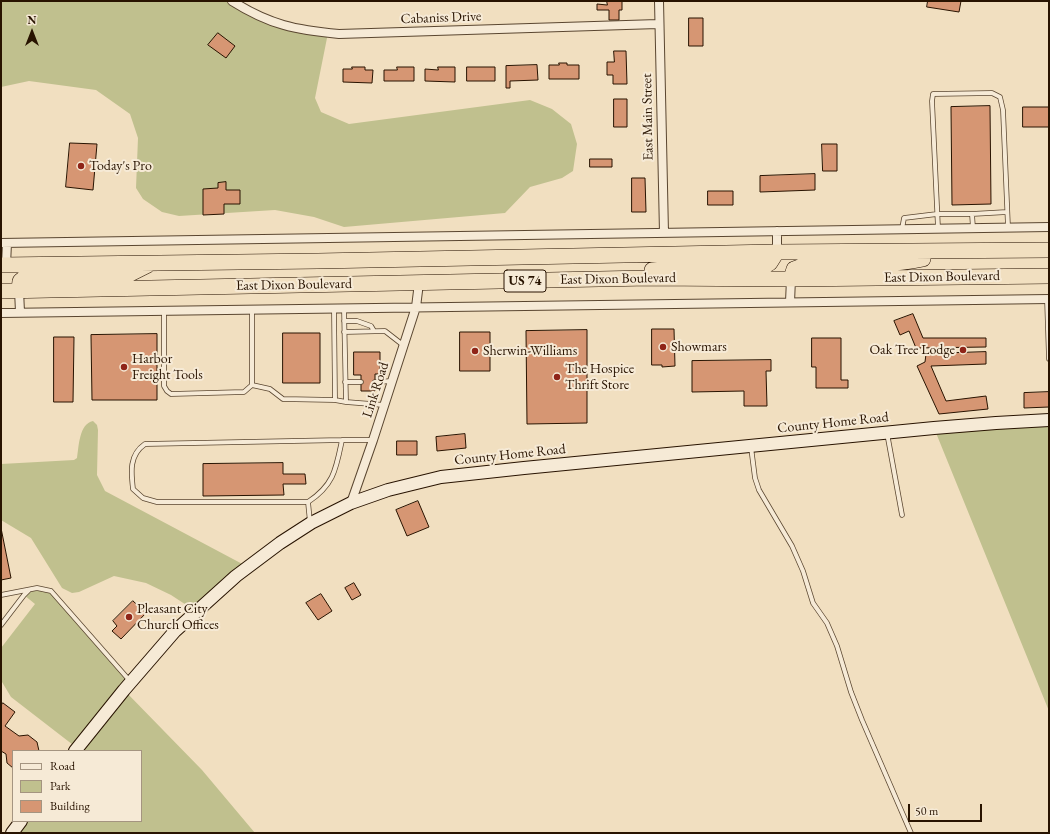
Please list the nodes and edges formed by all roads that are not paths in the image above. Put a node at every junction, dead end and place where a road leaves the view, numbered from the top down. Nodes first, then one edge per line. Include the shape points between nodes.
1 (232, 1) edge
2 (659, 1) edge
3 (658, 24) junction
4 (1007, 212) junction
5 (938, 214) junction
6 (972, 214) junction
7 (1049, 227) edge
8 (973, 228) junction
9 (1008, 228) junction
10 (902, 229) junction
11 (938, 229) junction
12 (777, 231) junction
13 (664, 233) junction
14 (4, 242) edge
15 (1049, 250) edge
16 (777, 252) junction
17 (949, 252) junction
18 (154, 263) junction
19 (3, 268) edge
20 (1049, 276) edge
21 (626, 279) junction
22 (791, 279) junction
23 (419, 283) junction
24 (19, 290) junction
25 (1, 291) edge
26 (1048, 299) edge
27 (790, 302) junction
28 (416, 307) junction
29 (334, 308) junction
30 (344, 308) junction
31 (252, 309) junction
32 (164, 310) junction
33 (20, 312) junction
34 (1, 313) edge
35 (344, 321) junction
36 (344, 332) junction
37 (374, 332) junction
38 (404, 346) junction
39 (1049, 359) edge
40 (393, 381) junction
41 (345, 382) junction
42 (361, 382) dead end
43 (375, 382) dead end
44 (252, 385) junction
45 (335, 400) junction
46 (346, 402) junction
47 (385, 405) junction
48 (1049, 420) edge
49 (887, 433) junction
50 (342, 440) junction
51 (373, 440) junction
52 (751, 447) junction
53 (308, 502) junction
54 (351, 503) junction
55 (902, 515) dead end
56 (311, 523) junction
57 (31, 589) junction
58 (1, 595) edge
59 (1, 626) edge
60 (130, 682) junction
61 (76, 750) edge
62 (20, 822) edge
63 (12, 833) edge
64 (911, 833) edge

1 - 3 street, Cabaniss Drive via 262,18 283,26 340,34
2 - 3 street, East Main Street
3 - 13 street, East Main Street
4 - 5 lane via 1003,110 1000,97 992,93 933,94
4 - 6 lane
4 - 9 lane
5 - 6 lane
5 - 10 lane via 904,218
5 - 11 lane
6 - 8 lane
7 - 9 street
8 - 9 street
8 - 11 street
10 - 11 street
10 - 12 street
12 - 13 street
12 - 16 street
13 - 14 street
14 - 19 street
15 - 17 highway, East Dixon Boulevard / US 74
16 - 17 highway, East Dixon Boulevard / US 74
16 - 18 highway, East Dixon Boulevard / US 74
16 - 21 highway via 765,266 675,268 655,270
17 - 22 highway via 911,262 802,266 794,269
18 - 19 highway, East Dixon Boulevard / US 74
18 - 24 highway via 126,276 25,278 20,281
20 - 22 highway, East Dixon Boulevard / US 74
21 - 22 highway, East Dixon Boulevard / US 74
21 - 23 highway, East Dixon Boulevard / US 74
22 - 27 street
23 - 24 highway, East Dixon Boulevard / US 74
23 - 28 street, Link Road
24 - 25 highway, East Dixon Boulevard / US 74
24 - 33 street
26 - 27 street, East Dixon Boulevard
26 - 39 lane
27 - 28 street, East Dixon Boulevard
28 - 30 street, East Dixon Boulevard
28 - 38 street, Link Road
29 - 30 street, East Dixon Boulevard
29 - 31 street, East Dixon Boulevard
29 - 45 lane
30 - 35 lane
31 - 32 street, East Dixon Boulevard
31 - 44 lane
32 - 33 street, East Dixon Boulevard
32 - 44 lane via 164,386 169,393 244,392
33 - 34 street, East Dixon Boulevard
35 - 36 lane
35 - 37 lane via 357,321 371,326
36 - 37 lane
36 - 41 lane
37 - 38 lane via 385,332
38 - 40 street, Link Road
40 - 43 lane
40 - 47 street, Link Road
41 - 42 lane
41 - 46 lane
44 - 45 lane via 270,389 283,399
45 - 46 lane
46 - 47 lane
47 - 51 street, Link Road
48 - 49 street, County Home Road via 996,422
49 - 52 street, County Home Road
49 - 55 lane
50 - 51 lane
50 - 53 lane via 336,469 327,487
50 - 53 lane via 145,444 137,449 133,458 133,489 143,498 157,502
51 - 54 street, Link Road
52 - 54 street, County Home Road via 441,477 388,490
52 - 64 lane via 759,490 792,546 813,603 827,623 862,720
53 - 56 lane
54 - 56 street, County Home Road
56 - 60 street, County Home Road via 280,543 231,581 174,632
57 - 58 lane
57 - 59 lane
57 - 60 lane via 44,588 53,592
60 - 61 street, County Home Road
62 - 63 street

